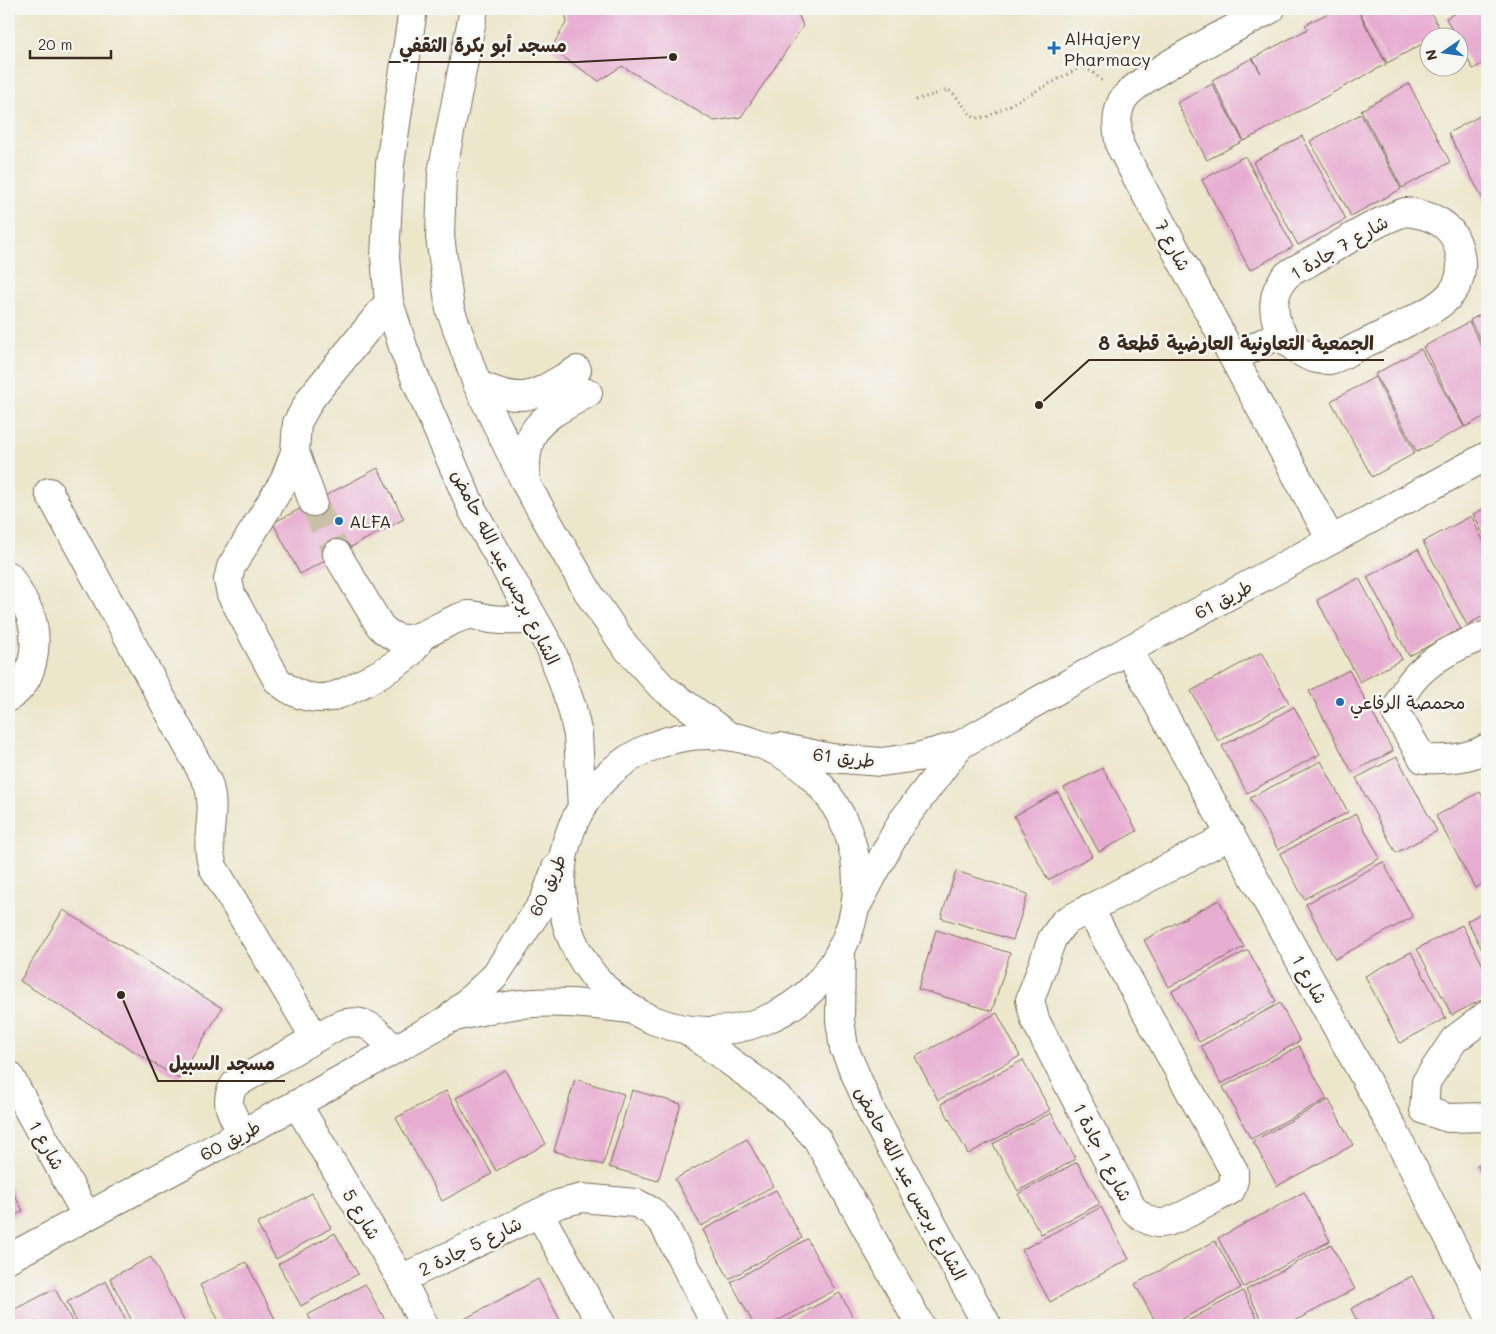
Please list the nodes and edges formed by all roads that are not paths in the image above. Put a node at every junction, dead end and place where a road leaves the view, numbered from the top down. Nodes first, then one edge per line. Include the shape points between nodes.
1 (414, 9) edge
2 (474, 9) edge
3 (1271, 9) edge
4 (389, 302) junction
5 (1281, 333) junction
6 (1234, 358) junction
7 (477, 384) junction
8 (295, 452) junction
9 (1487, 456) edge
10 (526, 484) junction
11 (49, 492) dead end
12 (313, 502) tunnel mouth
13 (1331, 540) junction
14 (337, 554) tunnel mouth
15 (9, 576) edge
16 (534, 620) junction
17 (1487, 635) edge
18 (420, 637) junction
19 (1128, 650) junction
20 (9, 697) edge
21 (729, 736) junction
22 (758, 743) junction
23 (960, 745) junction
24 (1487, 748) edge
25 (582, 807) junction
26 (1230, 835) junction
27 (567, 840) junction
28 (1089, 908) junction
29 (854, 911) junction
30 (842, 948) junction
31 (632, 1010) junction
32 (1487, 1015) edge
33 (449, 1019) junction
34 (687, 1030) junction
35 (315, 1038) junction
36 (393, 1050) junction
37 (9, 1075) edge
38 (297, 1104) junction
39 (1424, 1110) junction
40 (1487, 1117) edge
41 (1392, 1127) junction
42 (242, 1133) junction
43 (539, 1213) junction
44 (86, 1215) junction
45 (9, 1258) edge
46 (401, 1280) junction
47 (1487, 1312) edge
48 (424, 1325) edge
49 (602, 1325) edge
50 (716, 1325) edge
51 (920, 1325) edge
52 (987, 1325) edge

1 - 4 street, الشارع برجس عبد الله حامض via 390,164 385,257
2 - 7 street via 442,173 440,237 450,309
3 - 6 street, شارع 7 via 1141,81 1122,101 1116,124 1120,146
4 - 8 street via 312,398 297,423
4 - 16 street, الشارع برجس عبد الله حامض via 414,375 473,511
5 - 5 street, شارع 7 جادة 1 via 1294,349 1311,358 1331,360 1435,309 1451,296 1460,278 1462,258 1455,239 1443,224 1425,214 1405,212 1386,218 1286,276 1276,294 1274,314
5 - 6 street
6 - 13 street, شارع 7
7 - 10 street
7 - 10 street via 503,395 521,397 582,381 537,426 529,441 525,460
8 - 12 street
8 - 18 street via 284,481 232,567 228,580 231,594 277,680 286,689 301,695 330,697 399,661 416,647
9 - 13 street, طريق 61
10 - 21 street via 590,597 625,646 662,687
11 - 35 street via 208,783 213,812 208,839 213,867
13 - 19 street, طريق 61
14 - 18 street via 388,635 401,639
15 - 20 street via 31,617 34,640 31,671
16 - 18 street via 470,615 451,620
16 - 25 street, الشارع برجس عبد الله حامض via 551,649 572,708 578,735
17 - 24 street via 1464,642 1428,665 1404,691 1396,713 1423,759 1444,760 1474,755
19 - 23 street, طريق 61
19 - 26 street, شارع 1
21 - 22 street
21 - 25 street via 699,735 669,740 642,751 616,767
22 - 23 street, طريق 61 via 831,758 881,762 918,757
22 - 29 street via 785,756 809,774 829,797 844,823 856,871
23 - 29 street, طريق 61 via 901,823
25 - 27 street
26 - 28 street, شارع 1 جادة 1
26 - 41 street, شارع 1
27 - 31 street via 561,870 568,930 580,957 598,982
27 - 33 street, طريق 60 via 544,901 519,942 494,977
28 - 28 street, شارع 1 جادة 1 via 1064,922 1052,939 1030,1000 1035,1020 1132,1208 1146,1219 1168,1222 1230,1190 1234,1171
29 - 30 street
30 - 34 street via 812,990 789,1008 762,1022 733,1030
30 - 52 street, الشارع برجس عبد الله حامض via 840,1020 844,1048 873,1115
31 - 33 street, طريق 60 via 550,1003 508,1006
31 - 34 street via 645,1018
32 - 39 street via 1454,1040 1426,1082
33 - 36 street, طريق 60
34 - 51 street via 765,1087 817,1138
35 - 36 street via 344,1022 362,1022 377,1030
35 - 42 street via 235,1084 228,1099 229,1108
36 - 38 street, طريق 60
37 - 44 street, شارع 1
38 - 42 street, طريق 60
38 - 46 street, شارع 5
39 - 40 street via 1448,1118
39 - 41 street
41 - 47 street, شارع 1
42 - 44 street, طريق 60
43 - 46 street, شارع 5 جادة 2
43 - 49 street, شارع 5 جادة 2
43 - 50 street, شارع 5 جادة 2 via 582,1198 636,1203 651,1211 663,1223
44 - 45 street, طريق 60
46 - 48 street, شارع 5

